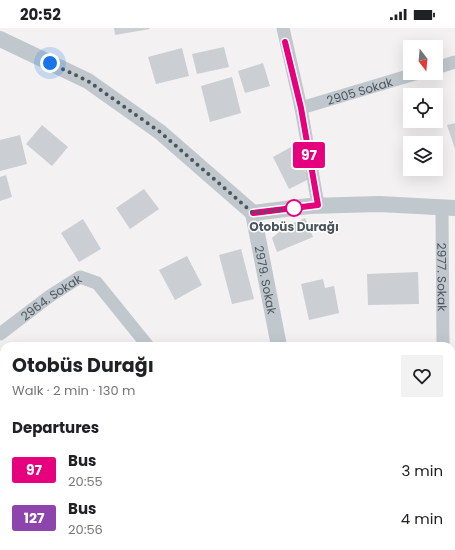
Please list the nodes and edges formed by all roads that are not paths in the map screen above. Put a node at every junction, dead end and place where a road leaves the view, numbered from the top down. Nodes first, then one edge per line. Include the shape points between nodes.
1 (283, 28) edge
2 (0, 39) edge
3 (455, 62) edge
4 (443, 66) edge
5 (403, 77) edge
6 (301, 108) junction
7 (318, 205) junction
8 (448, 208) edge
9 (253, 213) junction
10 (0, 334) edge
11 (145, 342) edge
12 (278, 342) edge
13 (443, 342) edge

1 - 6 street
2 - 9 street via 88,81 160,132
3 - 4 street
5 - 6 street, 2905 Sokak
6 - 7 street
7 - 8 street via 379,204
7 - 9 street
8 - 13 street, 2977. Sokak
9 - 12 street, 2979. Sokak
10 - 11 street, 2964. Sokak via 80,277 97,283

